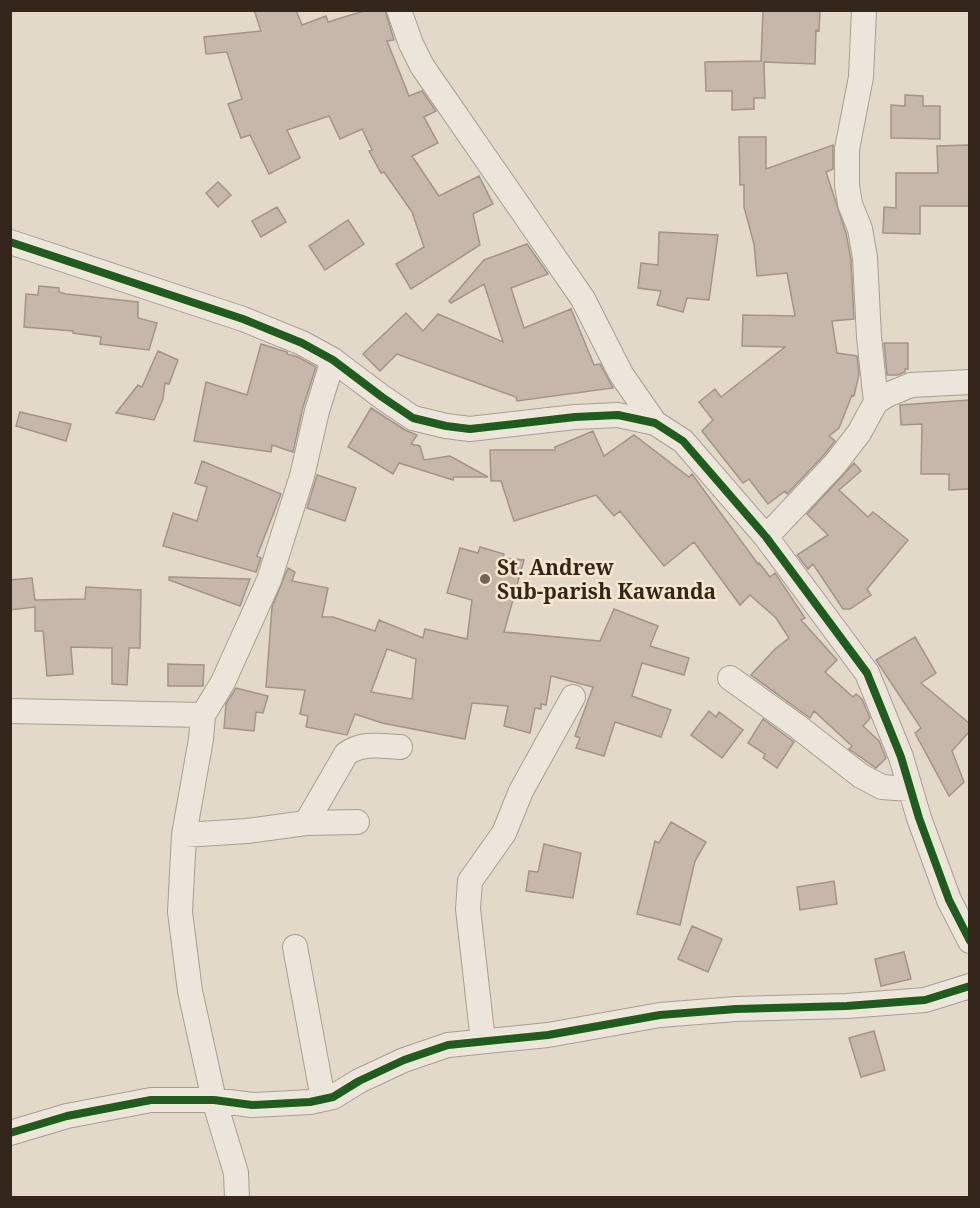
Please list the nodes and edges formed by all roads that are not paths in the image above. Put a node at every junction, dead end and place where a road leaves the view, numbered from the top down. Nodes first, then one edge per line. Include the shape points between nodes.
1 (399, 10) edge
2 (864, 10) edge
3 (10, 242) edge
4 (333, 360) junction
5 (969, 382) edge
6 (876, 402) junction
7 (655, 423) junction
8 (766, 537) junction
9 (730, 678) dead end
10 (573, 697) dead end
11 (10, 711) edge
12 (203, 714) junction
13 (400, 747) dead end
14 (910, 789) junction
15 (357, 822) dead end
16 (306, 823) junction
17 (184, 835) junction
18 (969, 941) edge
19 (295, 948) dead end
20 (969, 986) edge
21 (483, 1041) junction
22 (214, 1100) junction
23 (323, 1100) junction
24 (10, 1133) edge
25 (237, 1197) edge

1 - 7 street via 422,66 583,299 621,374
2 - 6 street via 861,77 847,149 847,185 865,258
3 - 4 street via 243,319
4 - 7 street via 413,418 446,426 470,429 618,415
4 - 12 street via 269,580 223,682
5 - 6 street via 911,386
6 - 8 street via 835,464
7 - 8 street via 683,441
8 - 14 street via 867,673
9 - 14 street via 861,776 882,787
10 - 21 street via 521,791 504,833 470,881 468,909
11 - 12 street
12 - 17 street
13 - 16 street via 362,746 346,754
14 - 18 street via 949,900
15 - 16 street
16 - 17 street
17 - 22 street via 180,912 190,991
19 - 23 street
20 - 21 street via 925,1000 660,1015 548,1035
21 - 23 street via 448,1045 404,1060
22 - 23 street via 252,1105
22 - 24 street via 151,1100 67,1116
22 - 25 street via 236,1173

